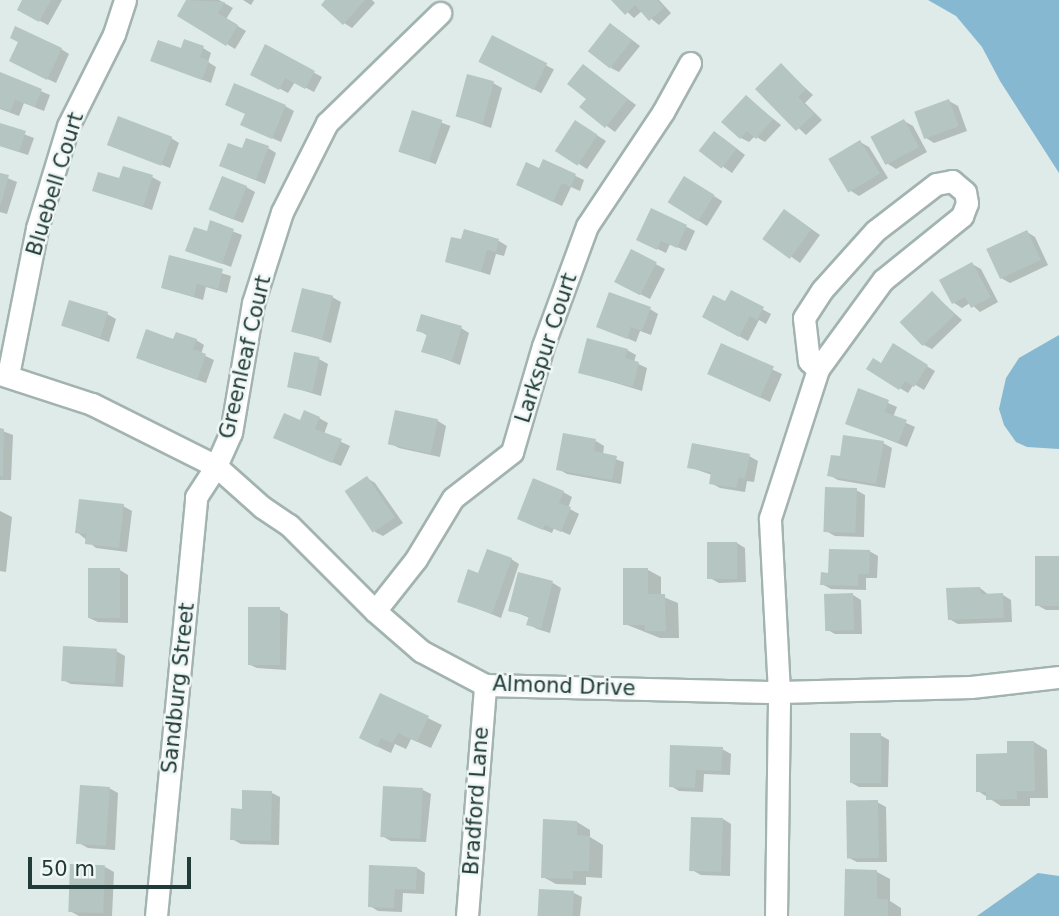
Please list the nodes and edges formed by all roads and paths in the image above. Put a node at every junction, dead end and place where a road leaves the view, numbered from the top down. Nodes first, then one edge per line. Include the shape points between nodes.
1 (125, 0) edge
2 (440, 13) dead end
3 (690, 63) dead end
4 (818, 369) junction
5 (4, 374) edge
6 (216, 467) junction
7 (375, 611) junction
8 (1059, 677) edge
9 (485, 685) junction
10 (779, 692) junction
11 (156, 916) edge
12 (467, 916) edge
13 (776, 916) edge

1 - 5 street, Bluebell Court via 114,34 68,127 37,228
2 - 6 street, Greenleaf Court via 327,123 282,212 254,303 231,433
3 - 7 street, Larkspur Court via 587,226 543,346 512,452 453,498 416,559
4 - 4 street via 883,280 962,216 965,192 952,181 936,184 875,231 833,274 804,318 809,361
4 - 10 street via 770,518
5 - 6 street, Almond Drive via 92,404
6 - 7 street, Almond Drive via 289,525
6 - 11 street, Sandburg Street via 196,497
7 - 9 street, Almond Drive via 421,651
8 - 10 street, Almond Drive via 971,687
9 - 10 street, Almond Drive
9 - 12 street, Bradford Lane
10 - 13 street

